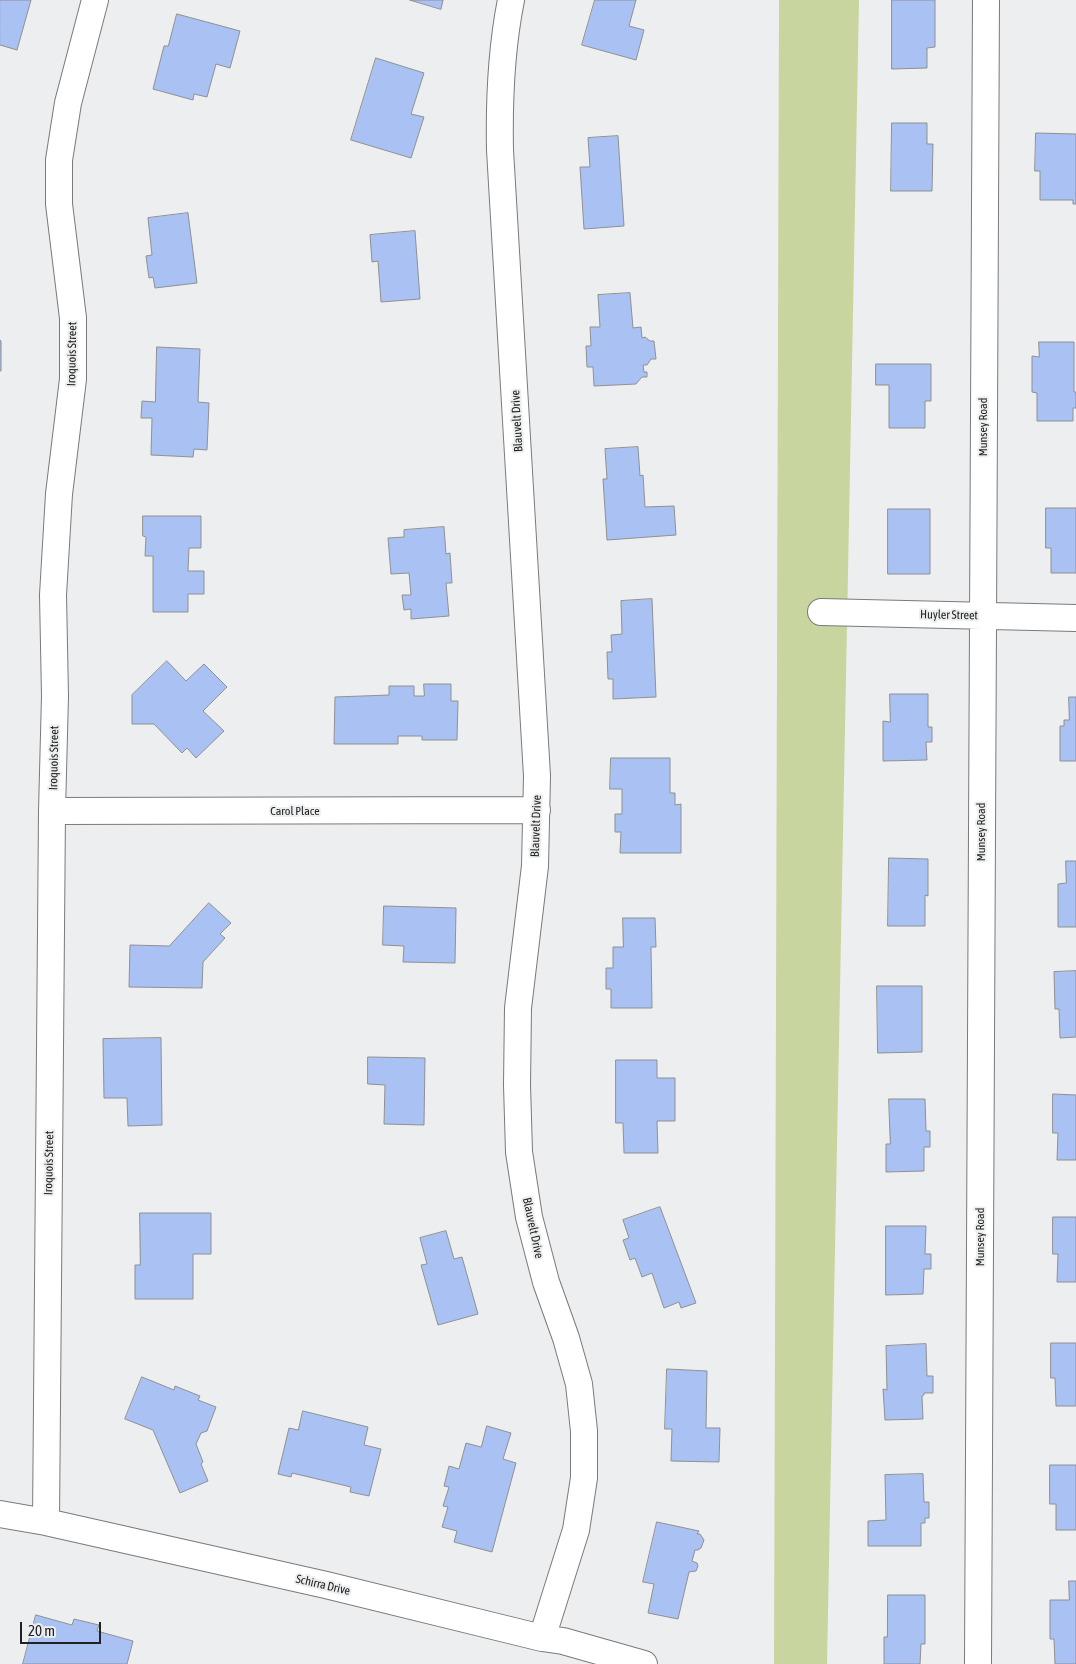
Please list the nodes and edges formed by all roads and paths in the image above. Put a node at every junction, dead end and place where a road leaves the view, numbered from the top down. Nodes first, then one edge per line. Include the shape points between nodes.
1 (95, 0) edge
2 (510, 0) edge
3 (986, 0) edge
4 (821, 612) dead end
5 (982, 616) junction
6 (1076, 618) edge
7 (537, 810) junction
8 (52, 811) junction
9 (0, 1514) edge
10 (46, 1522) junction
11 (542, 1638) junction
12 (644, 1664) edge
13 (978, 1664) edge

1 - 8 street, Iroquois Street via 68,102 59,160 59,204 73,318 73,379 59,494 53,595
2 - 7 street, Blauvelt Drive via 502,59 500,150 535,713
3 - 5 street, Munsey Road
4 - 5 street, Huyler Street
5 - 6 street, Huyler Street
5 - 13 street, Munsey Road
7 - 8 street, Carol Place
7 - 11 street, Blauvelt Drive via 535,866 518,1008 519,1152 529,1217 579,1384 584,1430 584,1478 576,1530
8 - 10 street, Iroquois Street
9 - 10 street, Schirra Drive
10 - 11 street, Schirra Drive
11 - 12 street, Schirra Drive

